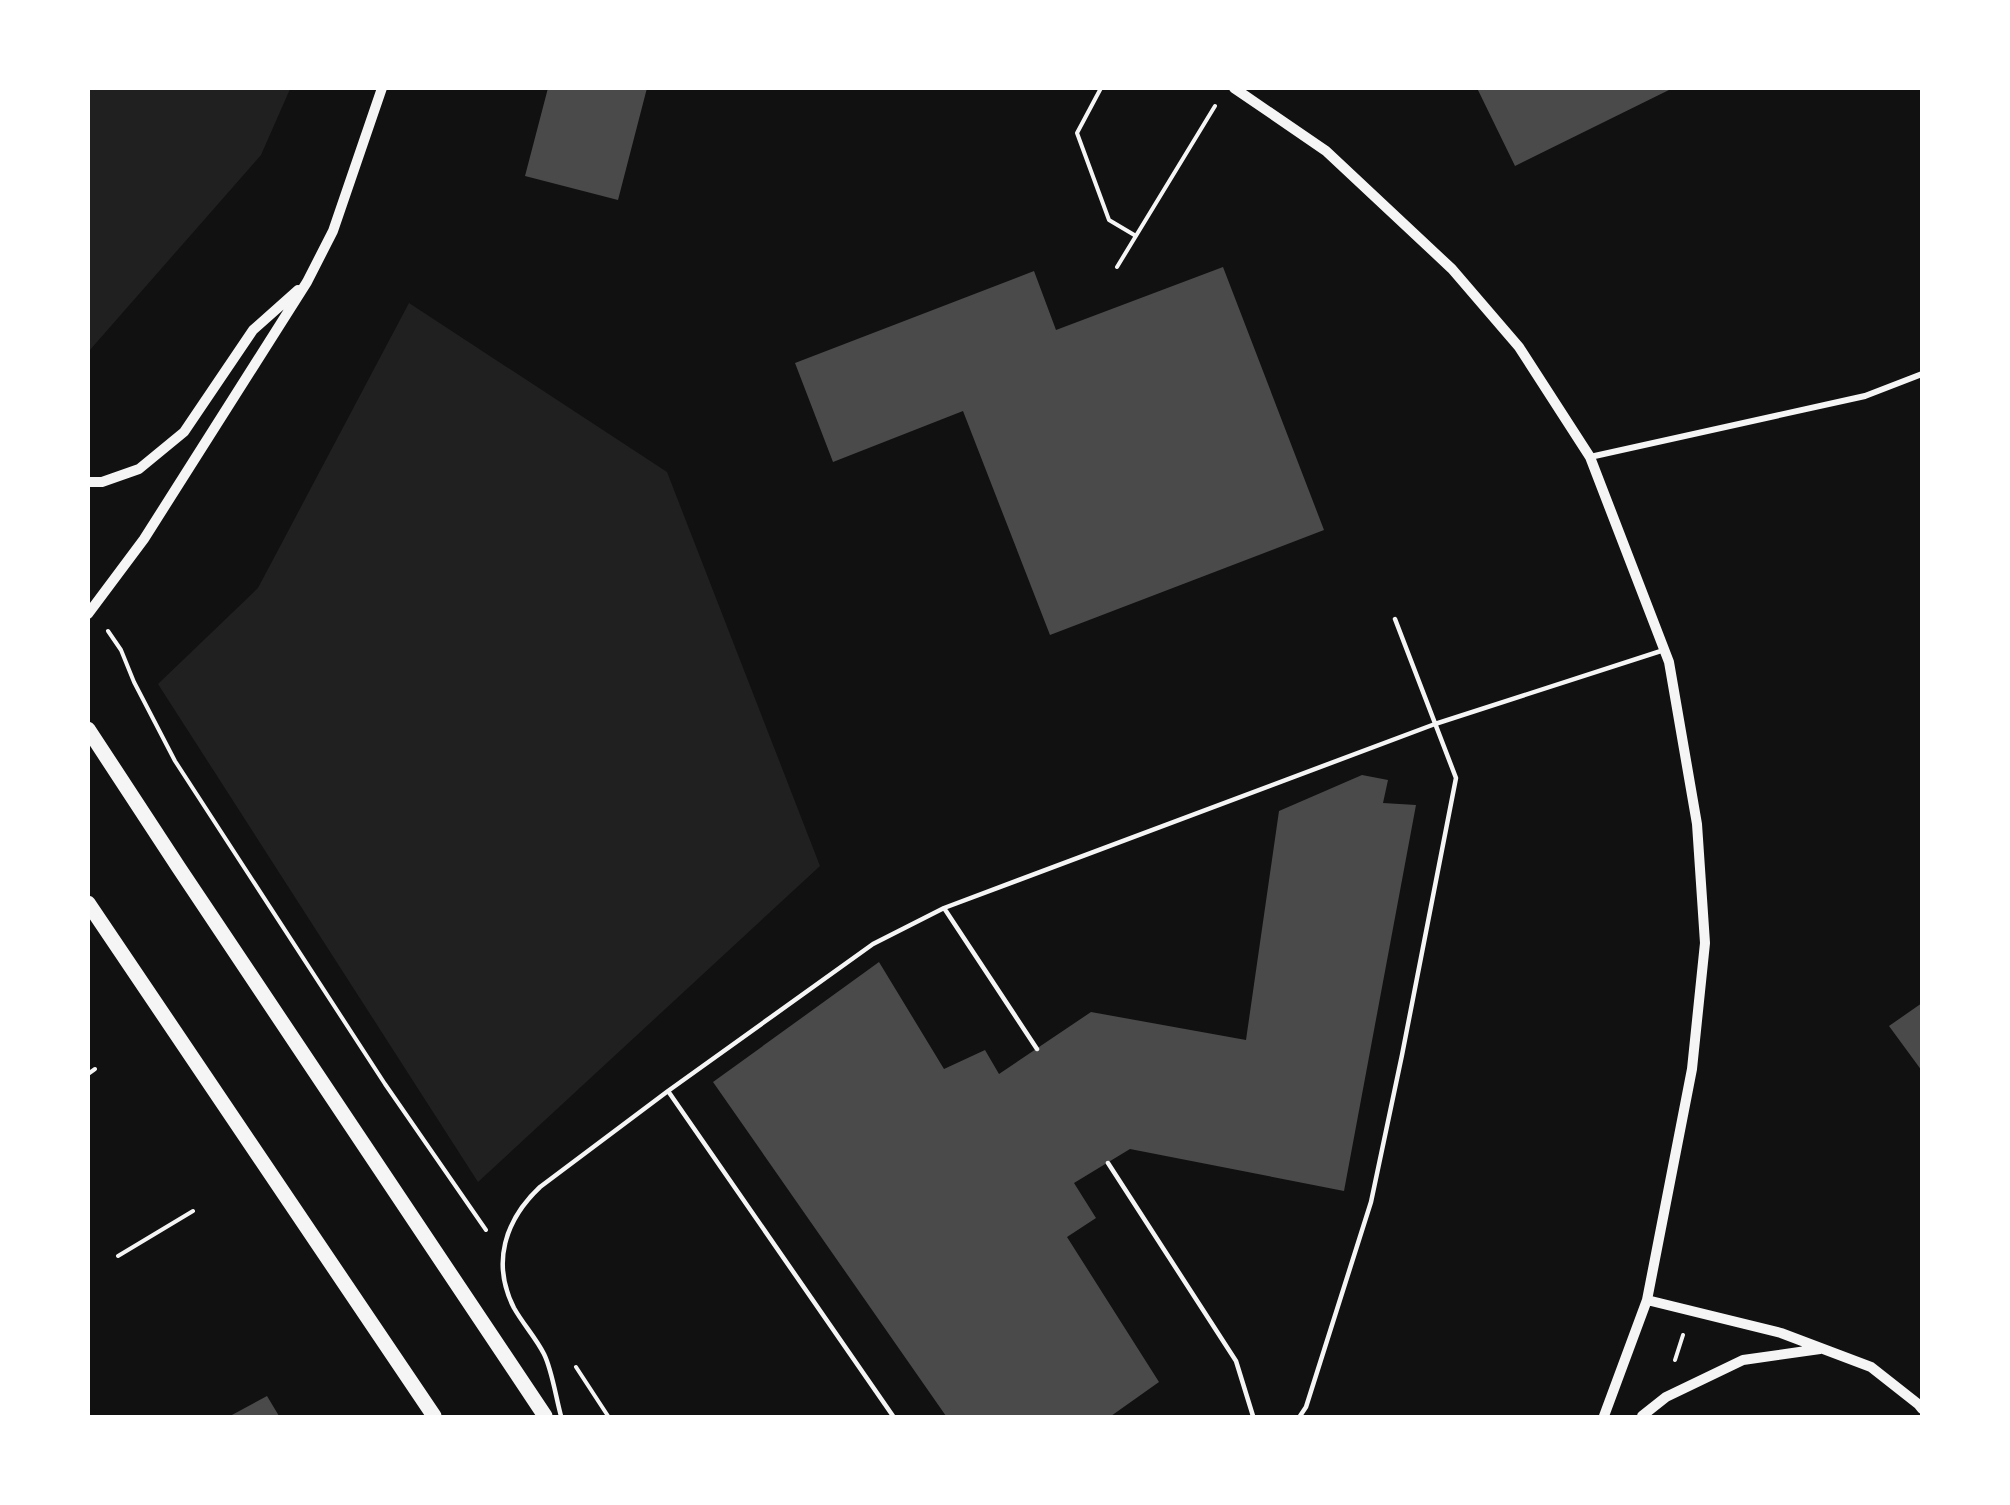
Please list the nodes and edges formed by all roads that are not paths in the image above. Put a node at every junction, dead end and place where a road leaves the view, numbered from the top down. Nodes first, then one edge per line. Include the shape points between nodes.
1 (382, 88) edge
2 (1234, 88) edge
3 (307, 282) junction
4 (1922, 374) edge
5 (1590, 457) junction
6 (88, 482) edge
7 (88, 614) edge
8 (1395, 620) dead end
9 (1664, 650) junction
10 (1435, 724) junction
11 (88, 729) edge
12 (88, 903) edge
13 (944, 908) junction
14 (1037, 1049) dead end
15 (668, 1091) junction
16 (1108, 1163) dead end
17 (1647, 1300) junction
18 (1820, 1348) junction
19 (1922, 1409) edge
20 (434, 1416) edge
21 (545, 1416) edge
22 (561, 1416) edge
23 (893, 1416) edge
24 (1253, 1416) edge
25 (1300, 1416) edge
26 (1604, 1416) edge
27 (1642, 1416) edge

1 - 3 street via 333,231
2 - 5 street via 1326,151 1452,269 1519,347
3 - 6 street via 253,330 184,432 139,469 102,482
3 - 7 street via 144,539
4 - 5 street via 1865,396
5 - 9 street
8 - 10 lane
9 - 10 lane
9 - 17 street via 1697,824 1705,943 1692,1069
10 - 13 lane
10 - 25 lane via 1456,778 1402,1055 1371,1202
11 - 21 main road
12 - 20 main road
13 - 14 lane
13 - 15 lane via 873,944
15 - 22 lane via 540,1187 527,1199 508,1233 502,1255 503,1275 514,1307 545,1355
15 - 23 lane
16 - 24 lane via 1236,1361
17 - 18 street via 1781,1333
17 - 26 street
18 - 19 street via 1871,1367
18 - 27 street via 1743,1360 1666,1397

